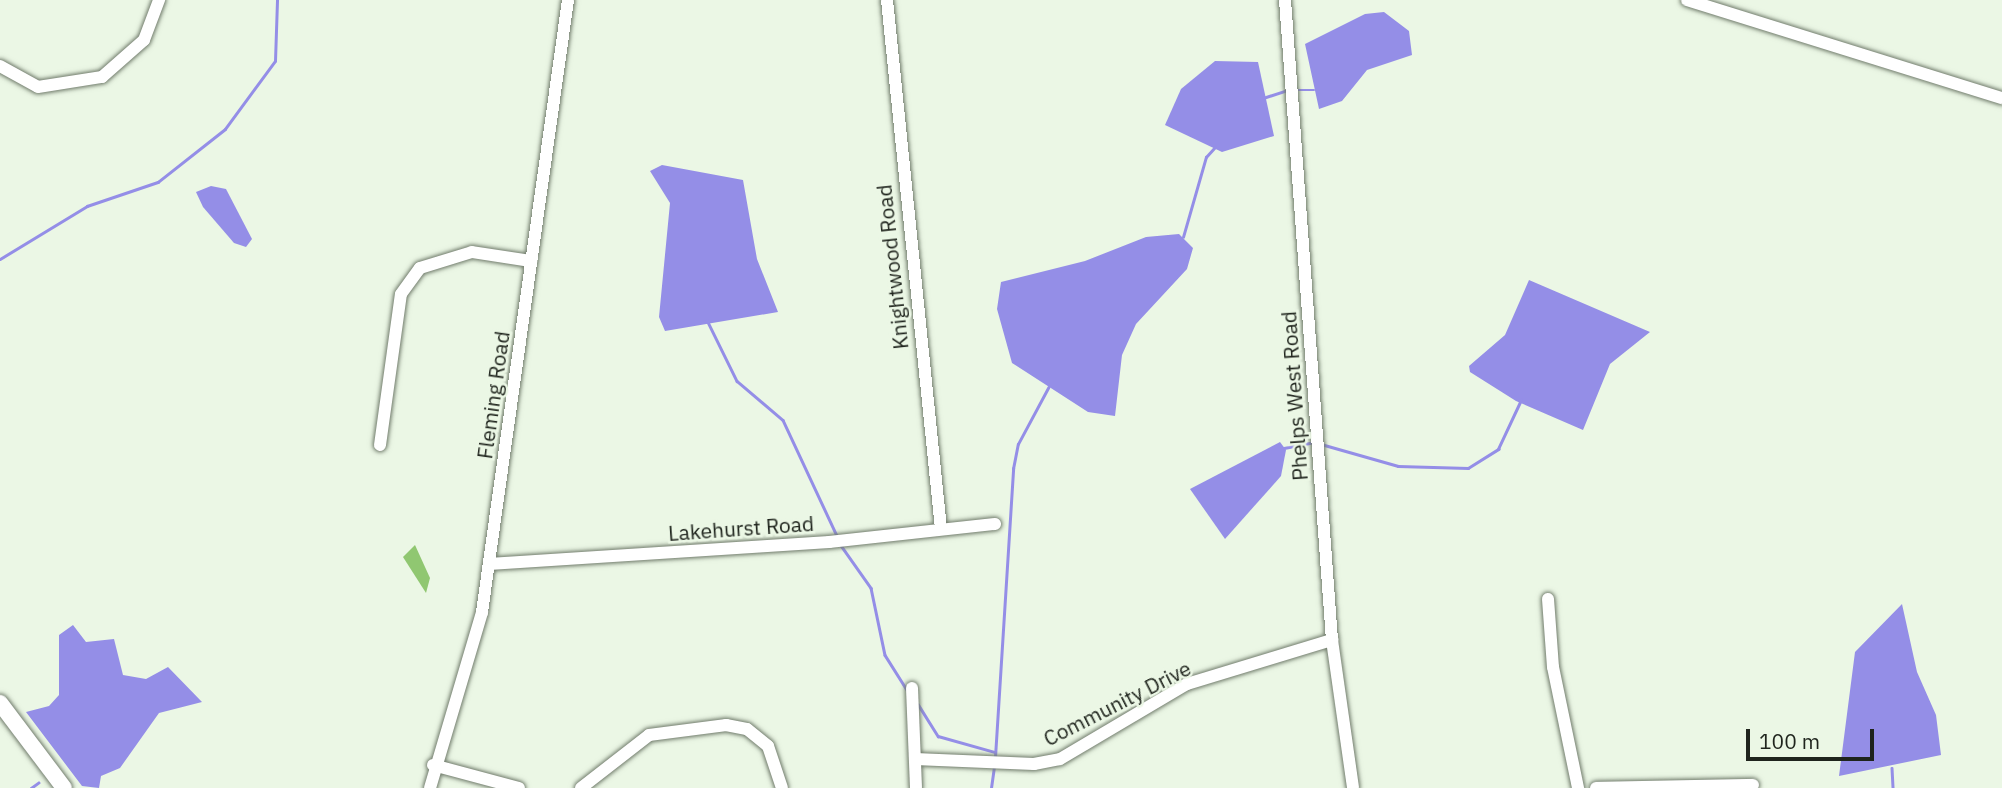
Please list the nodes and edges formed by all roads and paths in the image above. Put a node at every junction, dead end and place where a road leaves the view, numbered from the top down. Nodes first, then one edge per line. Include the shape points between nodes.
1 (159, 0) edge
2 (568, 0) edge
3 (887, 0) edge
4 (1285, 0) edge
5 (1688, 0) edge
6 (0, 66) edge
7 (2002, 98) edge
8 (531, 261) junction
9 (380, 445) dead end
10 (995, 524) dead end
11 (941, 529) junction
12 (489, 564) junction
13 (1548, 599) dead end
14 (1332, 640) junction
15 (912, 688) dead end
16 (0, 703) edge
17 (915, 759) junction
18 (432, 765) junction
19 (1753, 785) dead end
20 (64, 788) edge
21 (430, 788) edge
22 (519, 788) edge
23 (581, 788) edge
24 (782, 788) edge
25 (916, 788) edge
26 (1353, 788) edge
27 (1578, 788) edge
28 (1595, 788) edge

1 - 6 street via 144,40 102,77 38,87
2 - 8 street, Fleming Road
3 - 11 street, Knightwood Road
4 - 14 street, Phelps West Road
5 - 7 street
8 - 9 street via 472,252 420,268 401,294
8 - 12 street, Fleming Road
10 - 11 street, Lakehurst Road
11 - 12 street, Lakehurst Road
12 - 18 street, Fleming Road via 469,663
13 - 27 street via 1553,667
14 - 17 street, Community Drive via 1187,684 1060,758 1034,764
14 - 26 street, Phelps West Road
15 - 17 street
16 - 20 main road
17 - 25 street
18 - 21 street, Fleming Road
18 - 22 street
19 - 28 street
23 - 24 street via 649,736 726,725 747,729 768,746

